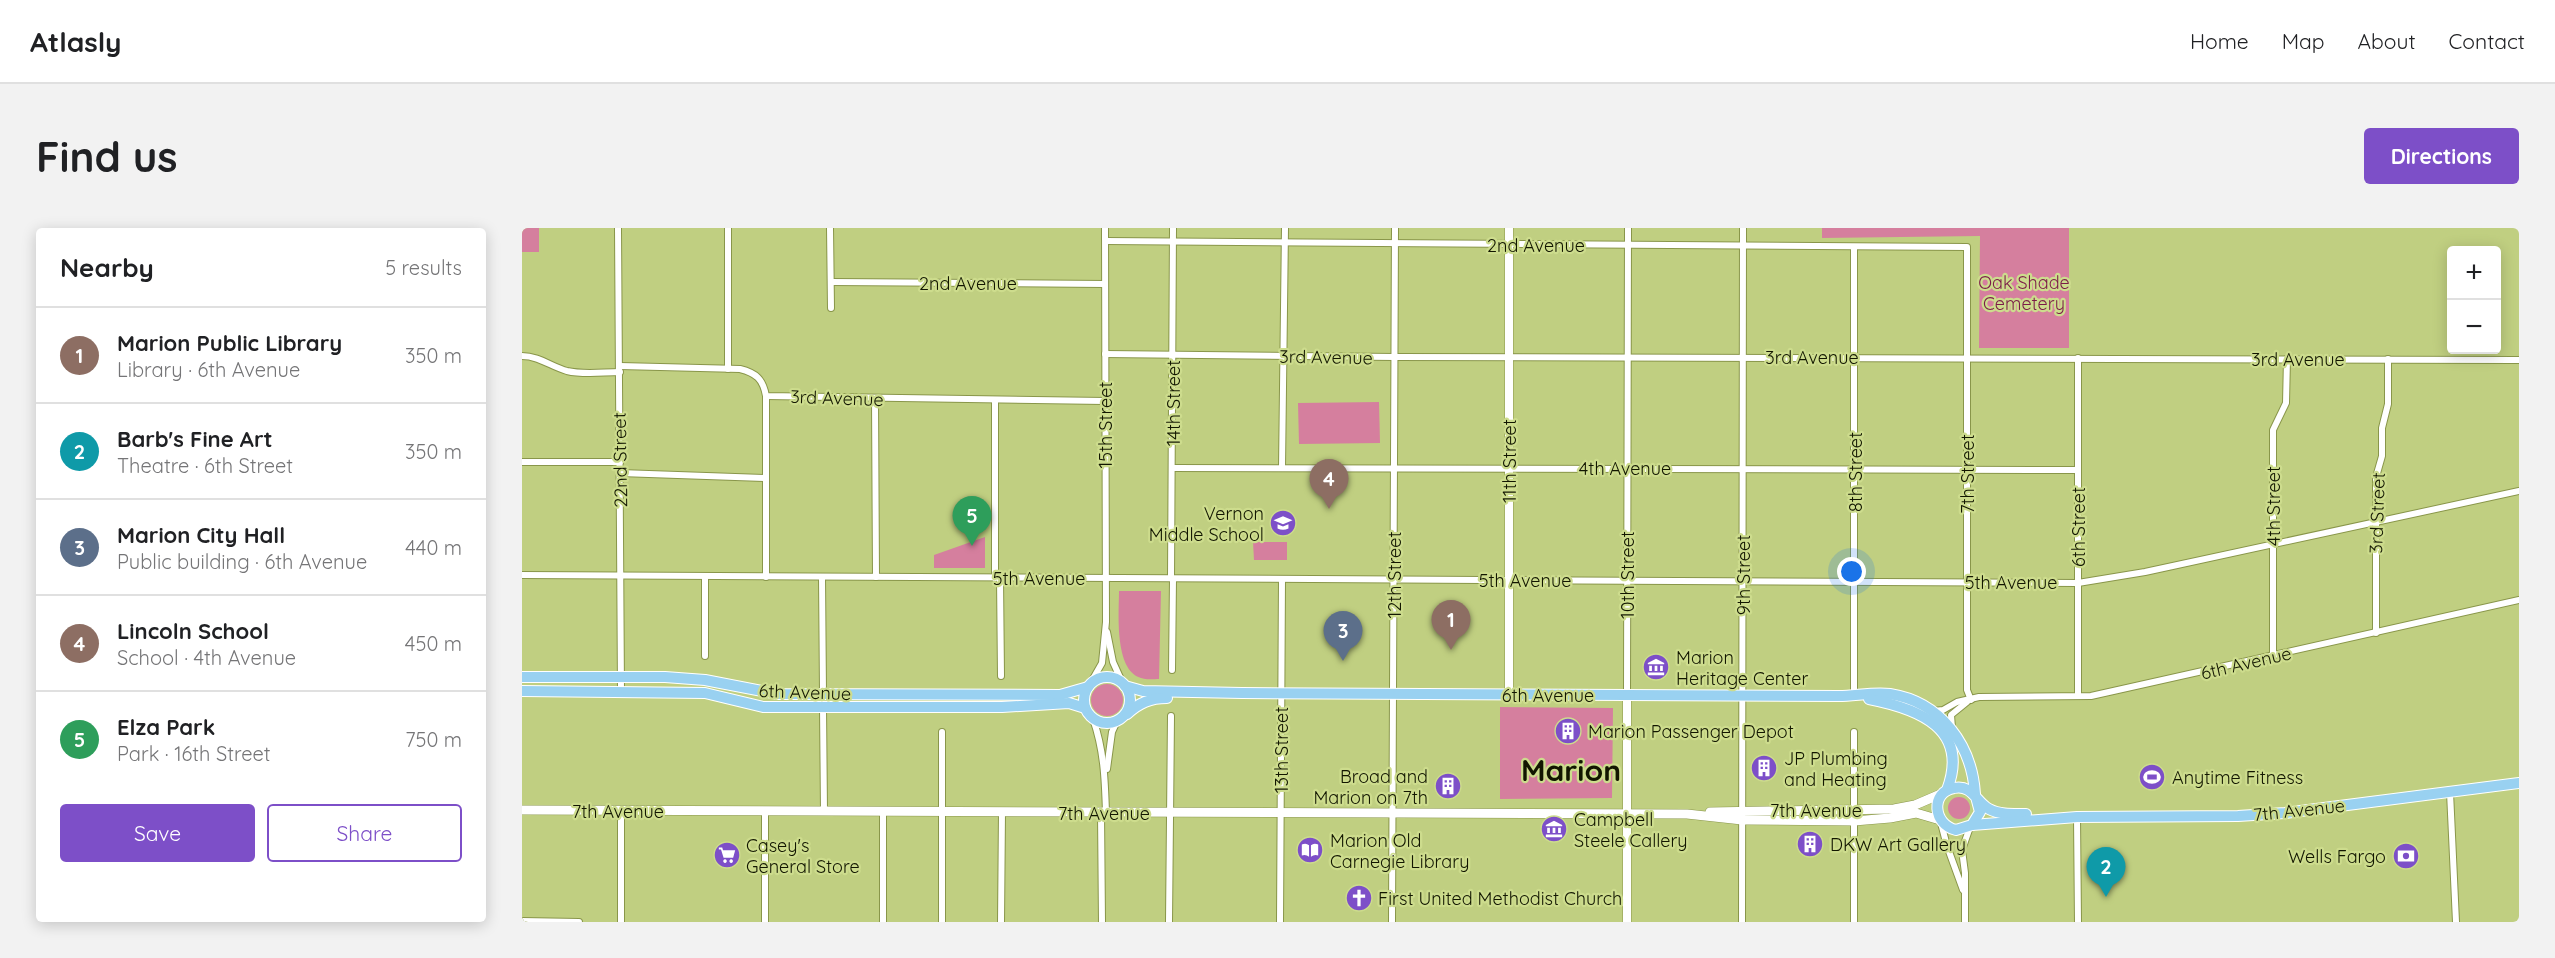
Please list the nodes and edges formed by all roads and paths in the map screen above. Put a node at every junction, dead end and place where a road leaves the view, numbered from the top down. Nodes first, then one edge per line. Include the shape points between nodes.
1 (618, 228) edge
2 (728, 228) edge
3 (830, 228) edge
4 (1105, 228) edge
5 (1173, 228) edge
6 (1285, 228) edge
7 (1395, 228) edge
8 (1509, 228) edge
9 (1628, 228) edge
10 (1743, 228) edge
11 (1106, 241) junction
12 (1173, 242) junction
13 (1285, 243) junction
14 (1394, 243) junction
15 (1509, 244) junction
16 (1628, 245) junction
17 (1742, 246) junction
18 (1854, 248) junction
19 (1967, 248) joint
20 (831, 282) junction
21 (1105, 284) junction
22 (831, 308) dead end
23 (1105, 354) junction
24 (1173, 355) junction
25 (522, 356) edge
26 (1283, 356) junction
27 (1509, 356) junction
28 (1628, 356) junction
29 (1395, 357) junction
30 (1742, 357) junction
31 (1855, 357) junction
32 (1968, 358) junction
33 (2078, 358) junction
34 (2287, 359) junction
35 (2388, 359) junction
36 (2519, 360) edge
37 (620, 369) junction
38 (728, 369) junction
39 (766, 396) junction
40 (875, 399) junction
41 (995, 400) junction
42 (1105, 401) junction
43 (522, 462) edge
44 (620, 462) junction
45 (1172, 468) junction
46 (1282, 468) junction
47 (1510, 468) junction
48 (1628, 468) junction
49 (1394, 469) junction
50 (1743, 469) junction
51 (1856, 469) junction
52 (1967, 470) junction
53 (2078, 470) junction
54 (620, 473) junction
55 (765, 478) junction
56 (2519, 491) edge
57 (2376, 522) junction
58 (2273, 544) junction
59 (522, 575) edge
60 (622, 576) junction
61 (705, 576) junction
62 (766, 577) junction
63 (822, 577) junction
64 (876, 577) junction
65 (997, 578) junction
66 (1104, 579) junction
67 (1172, 579) junction
68 (1282, 579) junction
69 (1394, 579) junction
70 (1628, 579) junction
71 (1509, 580) junction
72 (1743, 580) junction
73 (1854, 581) junction
74 (1966, 582) junction
75 (2078, 583) junction
76 (2519, 600) edge
77 (1106, 622) junction
78 (2376, 633) junction
79 (705, 656) dead end
80 (2273, 657) junction
81 (1172, 670) dead end
82 (1000, 676) dead end
83 (522, 677) edge
84 (621, 677) junction
85 (1089, 685) junction
86 (1124, 685) junction
87 (522, 691) edge
88 (621, 691) junction
89 (823, 693) junction
90 (1242, 693) junction
91 (1282, 694) junction
92 (1393, 694) junction
93 (1627, 694) junction
94 (1509, 695) junction
95 (1743, 695) junction
96 (1854, 696) junction
97 (2078, 696) junction
98 (1971, 700) junction
99 (823, 706) junction
100 (1085, 708) junction
101 (1933, 711) junction
102 (1171, 716) dead end
103 (1093, 719) junction
104 (1120, 719) junction
105 (1952, 728) junction
106 (942, 732) dead end
107 (1854, 732) dead end
108 (1105, 778) junction
109 (2519, 783) edge
110 (1945, 792) junction
111 (2450, 792) junction
112 (1975, 793) junction
113 (522, 810) edge
114 (621, 810) junction
115 (1742, 810) junction
116 (1854, 810) junction
117 (765, 812) junction
118 (824, 812) junction
119 (883, 812) junction
120 (943, 812) junction
121 (1002, 812) junction
122 (1104, 813) junction
123 (1170, 813) junction
124 (1281, 814) junction
125 (1393, 814) junction
126 (1627, 814) junction
127 (1687, 814) junction
128 (2015, 817) junction
129 (2077, 817) junction
130 (1742, 820) junction
131 (1854, 821) junction
132 (1940, 821) junction
133 (1971, 826) junction
134 (1964, 894) junction
135 (522, 921) edge
136 (579, 922) edge
137 (621, 922) edge
138 (765, 922) edge
139 (884, 922) edge
140 (942, 922) edge
141 (1001, 922) edge
142 (1102, 922) edge
143 (1169, 922) edge
144 (1280, 922) edge
145 (1392, 922) edge
146 (1627, 922) edge
147 (1742, 922) edge
148 (1854, 922) edge
149 (1965, 922) edge
150 (2078, 922) edge
151 (2457, 922) edge

1 - 37 street, 22nd Street
2 - 38 street
3 - 20 street
4 - 11 street, 15th Street
5 - 12 street, 14th Street
6 - 13 street
7 - 14 street, 12th Street
8 - 15 street, 11th Street
9 - 16 street, 10th Street
10 - 17 street, 9th Street
11 - 12 street, 2nd Avenue
11 - 21 street, 15th Street
12 - 13 street, 2nd Avenue
12 - 24 street, 14th Street
13 - 14 street, 2nd Avenue
13 - 26 street
14 - 15 street, 2nd Avenue
14 - 29 street, 12th Street
15 - 16 street, 2nd Avenue
15 - 27 street, 11th Street
16 - 17 street, 2nd Avenue
16 - 28 street, 10th Street
17 - 18 street, 2nd Avenue
17 - 30 street, 9th Street
18 - 19 street, 2nd Avenue
18 - 31 street, 8th Street
19 - 32 street, 7th Street
20 - 21 street, 2nd Avenue
20 - 22 street
21 - 23 street, 15th Street
23 - 24 street, 3rd Avenue
23 - 42 street, 15th Street
24 - 26 street, 3rd Avenue
24 - 45 street, 14th Street
25 - 37 street, 3rd Avenue via 577,373
26 - 29 street, 3rd Avenue
26 - 46 street
27 - 28 street, 3rd Avenue
27 - 29 street, 3rd Avenue
27 - 47 street, 11th Street
28 - 30 street, 3rd Avenue
28 - 48 street, 10th Street
29 - 49 street, 12th Street
30 - 31 street, 3rd Avenue
30 - 50 street, 9th Street
31 - 32 street, 3rd Avenue
31 - 51 street, 8th Street
32 - 33 street, 3rd Avenue
32 - 52 street, 7th Street
33 - 34 street, 3rd Avenue
33 - 53 street, 6th Street
34 - 35 street, 3rd Avenue
34 - 58 street, 4th Street via 2286,403 2273,430
35 - 36 street, 3rd Avenue
35 - 57 street, 3rd Street via 2388,404 2376,477
37 - 38 street, 3rd Avenue
37 - 44 street, 22nd Street
38 - 39 street, 3rd Avenue via 751,372 760,378
39 - 40 street, 3rd Avenue
39 - 55 street
40 - 41 street, 3rd Avenue
40 - 64 street
41 - 42 street, 3rd Avenue
41 - 65 street
42 - 66 street, 15th Street
43 - 44 street
44 - 54 street, 22nd Street
45 - 46 street, 4th Avenue
45 - 67 street, 14th Street
46 - 49 street, 4th Avenue
47 - 48 street, 4th Avenue
47 - 49 street, 4th Avenue
47 - 71 street, 11th Street
48 - 50 street, 4th Avenue
48 - 70 street, 10th Street
49 - 69 street, 12th Street
50 - 51 street, 4th Avenue
50 - 72 street, 9th Street
51 - 52 street, 4th Avenue
51 - 73 street, 8th Street
52 - 53 street, 4th Avenue
52 - 74 street, 7th Street
53 - 75 street, 6th Street
54 - 55 street
54 - 60 street, 22nd Street
55 - 62 street
56 - 57 street, 5th Avenue
57 - 58 street, 5th Avenue
57 - 78 street, 3rd Street
58 - 75 street, 5th Avenue
58 - 80 street, 4th Street
59 - 60 street, 5th Avenue
60 - 61 street, 5th Avenue
60 - 84 street, 22nd Street
61 - 62 street, 5th Avenue
61 - 79 street
62 - 63 street, 5th Avenue
63 - 64 street, 5th Avenue
63 - 89 street
64 - 65 street, 5th Avenue
65 - 66 street, 5th Avenue
65 - 82 street
66 - 67 street, 5th Avenue
66 - 77 street, 15th Street
67 - 68 street, 5th Avenue
67 - 81 street, 14th Street
68 - 69 street, 5th Avenue
68 - 91 street, 13th Street
69 - 71 street, 5th Avenue
69 - 92 street, 12th Street
70 - 71 street, 5th Avenue
70 - 72 street, 5th Avenue
70 - 93 street, 10th Street
71 - 94 street, 11th Street
72 - 73 street, 5th Avenue
72 - 95 street, 9th Street
73 - 74 street, 5th Avenue
73 - 96 street, 8th Street
74 - 75 street, 5th Avenue
74 - 98 street, 7th Street via 1967,690
75 - 97 street, 6th Street
76 - 78 street, 6th Avenue
77 - 85 street, 15th Street via 1101,663
77 - 86 street, 15th Street via 1113,663
78 - 80 street, 6th Avenue
80 - 97 street, 6th Avenue via 2154,684
83 - 84 main road, 6th Avenue
84 - 88 street, 22nd Street
84 - 89 main road, 6th Avenue via 705,680 778,694
85 - 86 main road via 1105,677
85 - 89 main road, 6th Avenue via 1060,695
85 - 100 main road via 1083,700
86 - 90 main road, 6th Avenue via 1143,691
86 - 104 main road via 1130,702
87 - 88 main road, 6th Avenue
88 - 99 main road, 6th Avenue via 705,693 763,707
90 - 91 main road, 6th Avenue
90 - 104 main road, 6th Avenue via 1154,698
91 - 92 main road, 6th Avenue
91 - 124 street, 13th Street
92 - 94 main road, 6th Avenue
92 - 125 street, 12th Street
93 - 94 main road, 6th Avenue
93 - 95 main road, 6th Avenue
93 - 126 street, 10th Street
95 - 96 main road, 6th Avenue
95 - 115 street, 9th Street
96 - 101 main road, 6th Avenue via 1888,694
96 - 110 main road, 6th Avenue via 1896,704 1936,725 1948,738 1953,752 1952,773
97 - 98 street, 6th Avenue via 1994,696
98 - 101 street, 6th Avenue
98 - 105 street via 1951,715
99 - 100 main road, 6th Avenue via 1002,707 1069,703
99 - 118 street
100 - 103 main road
101 - 105 main road
102 - 123 street
103 - 104 main road via 1102,723
103 - 108 street
104 - 108 street via 1112,732
105 - 112 main road via 1966,753
106 - 120 street
107 - 116 street
108 - 122 street
109 - 111 main road, 7th Avenue
110 - 112 main road via 1960,787
110 - 116 main road, 7th Avenue via 1904,808
110 - 132 main road via 1937,804
111 - 129 main road, 7th Avenue via 2238,816
111 - 151 street
112 - 128 main road
112 - 133 main road via 1980,812
113 - 114 main road, 7th Avenue
114 - 117 main road, 7th Avenue
114 - 137 street
115 - 116 main road, 7th Avenue
115 - 127 main road, 7th Avenue
115 - 130 street, 9th Street
116 - 131 street
117 - 118 main road, 7th Avenue
117 - 138 street
118 - 119 main road, 7th Avenue
119 - 120 main road, 7th Avenue
119 - 139 street
120 - 121 main road, 7th Avenue
120 - 140 street
121 - 122 main road, 7th Avenue
121 - 141 street
122 - 123 main road, 7th Avenue
122 - 142 street
123 - 124 main road, 7th Avenue
123 - 143 street
124 - 125 main road, 7th Avenue
124 - 144 street, 13th Street
125 - 126 main road, 7th Avenue
125 - 145 street, 12th Street
126 - 127 main road, 7th Avenue
126 - 146 street, 10th Street
127 - 130 main road, 7th Avenue
128 - 129 main road, 7th Avenue
128 - 133 main road, 7th Avenue
129 - 150 street
130 - 131 main road, 7th Avenue
130 - 147 street, 9th Street
131 - 132 main road, 7th Avenue via 1917,813
131 - 148 street
132 - 133 main road via 1956,830
132 - 134 street
133 - 134 street via 1962,850
134 - 149 street
135 - 136 street

